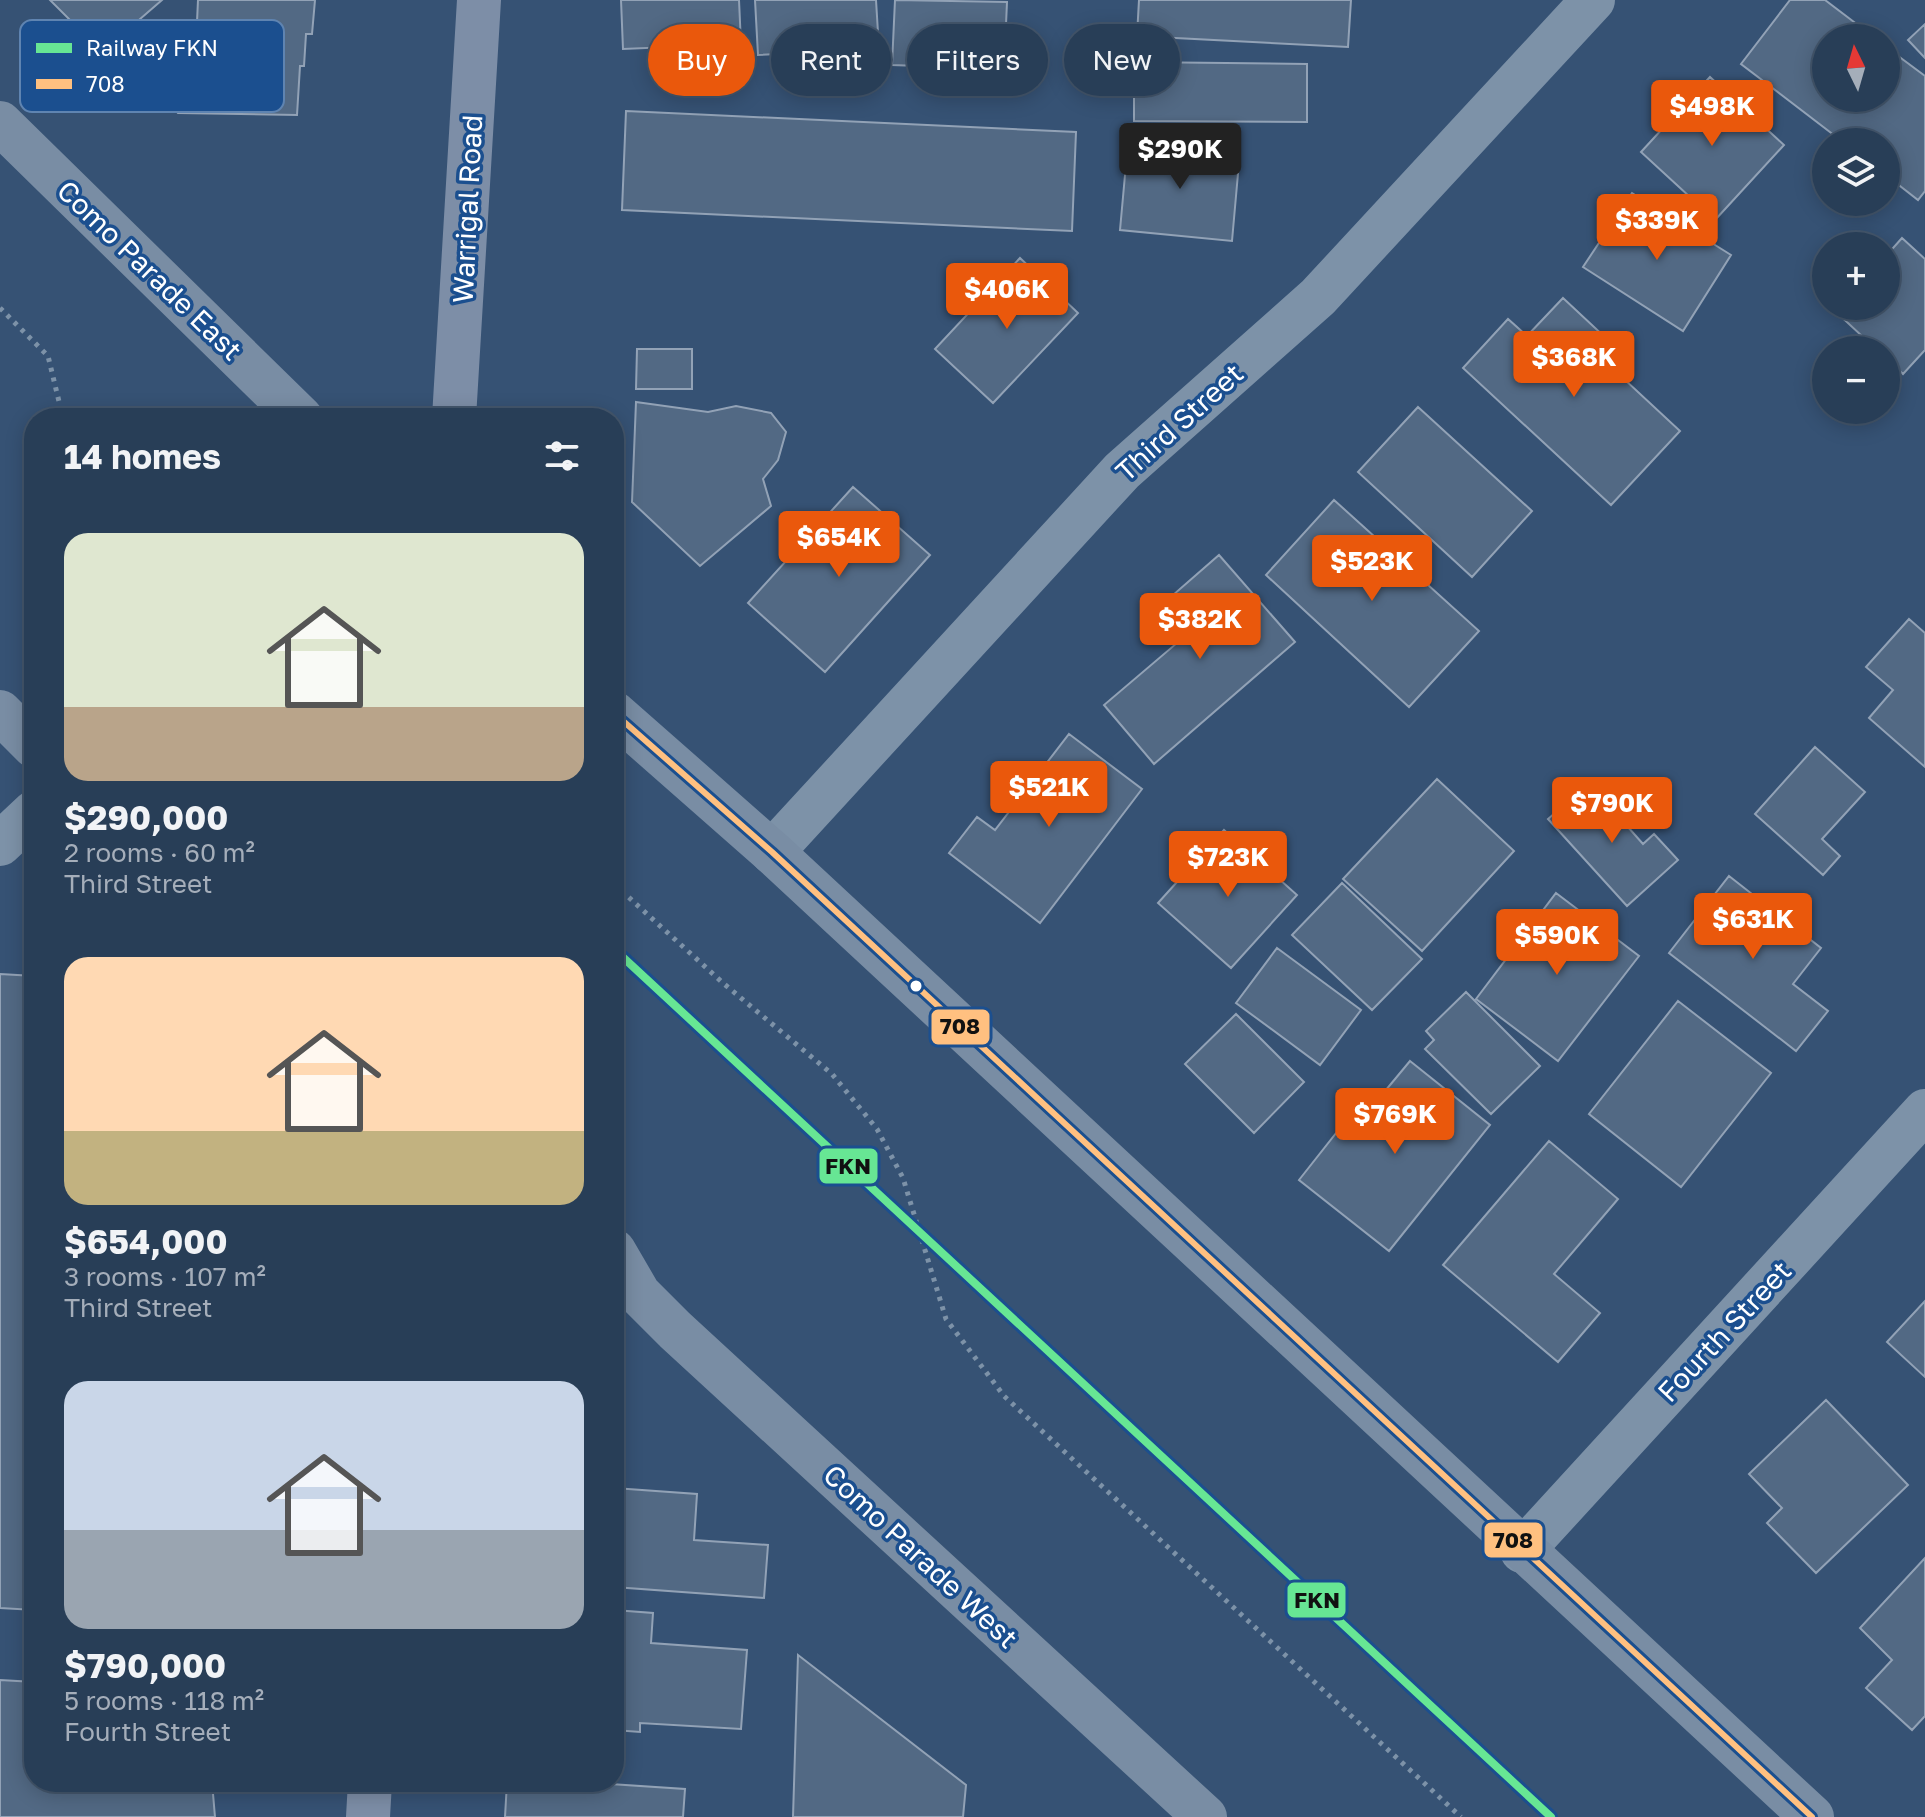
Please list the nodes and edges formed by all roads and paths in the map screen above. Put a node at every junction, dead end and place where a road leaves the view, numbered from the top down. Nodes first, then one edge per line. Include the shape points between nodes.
1 (479, 0) edge
2 (1593, 0) edge
3 (0, 123) edge
4 (0, 308) edge
5 (61, 408) edge
6 (291, 408) edge
7 (455, 408) edge
8 (0, 712) edge
9 (624, 722) edge
10 (24, 736) edge
11 (24, 821) edge
12 (0, 844) edge
13 (772, 852) junction
14 (624, 893) edge
15 (1925, 1111) edge
16 (627, 1291) edge
17 (1522, 1551) junction
18 (369, 1792) edge
19 (368, 1817) edge
20 (1205, 1817) edge
21 (1461, 1817) edge
22 (1812, 1817) edge

1 - 7 main road, Warrigal Road
2 - 13 street, Third Street via 1318,297 1122,471
3 - 6 street, Como Parade East
4 - 5 path via 48,356
8 - 10 street
9 - 13 street
11 - 12 street
13 - 17 street
14 - 21 path via 832,1074 877,1129 903,1178 946,1319 1004,1396
15 - 17 street, Fourth Street
16 - 20 street, Como Parade West
17 - 22 street
18 - 19 main road

